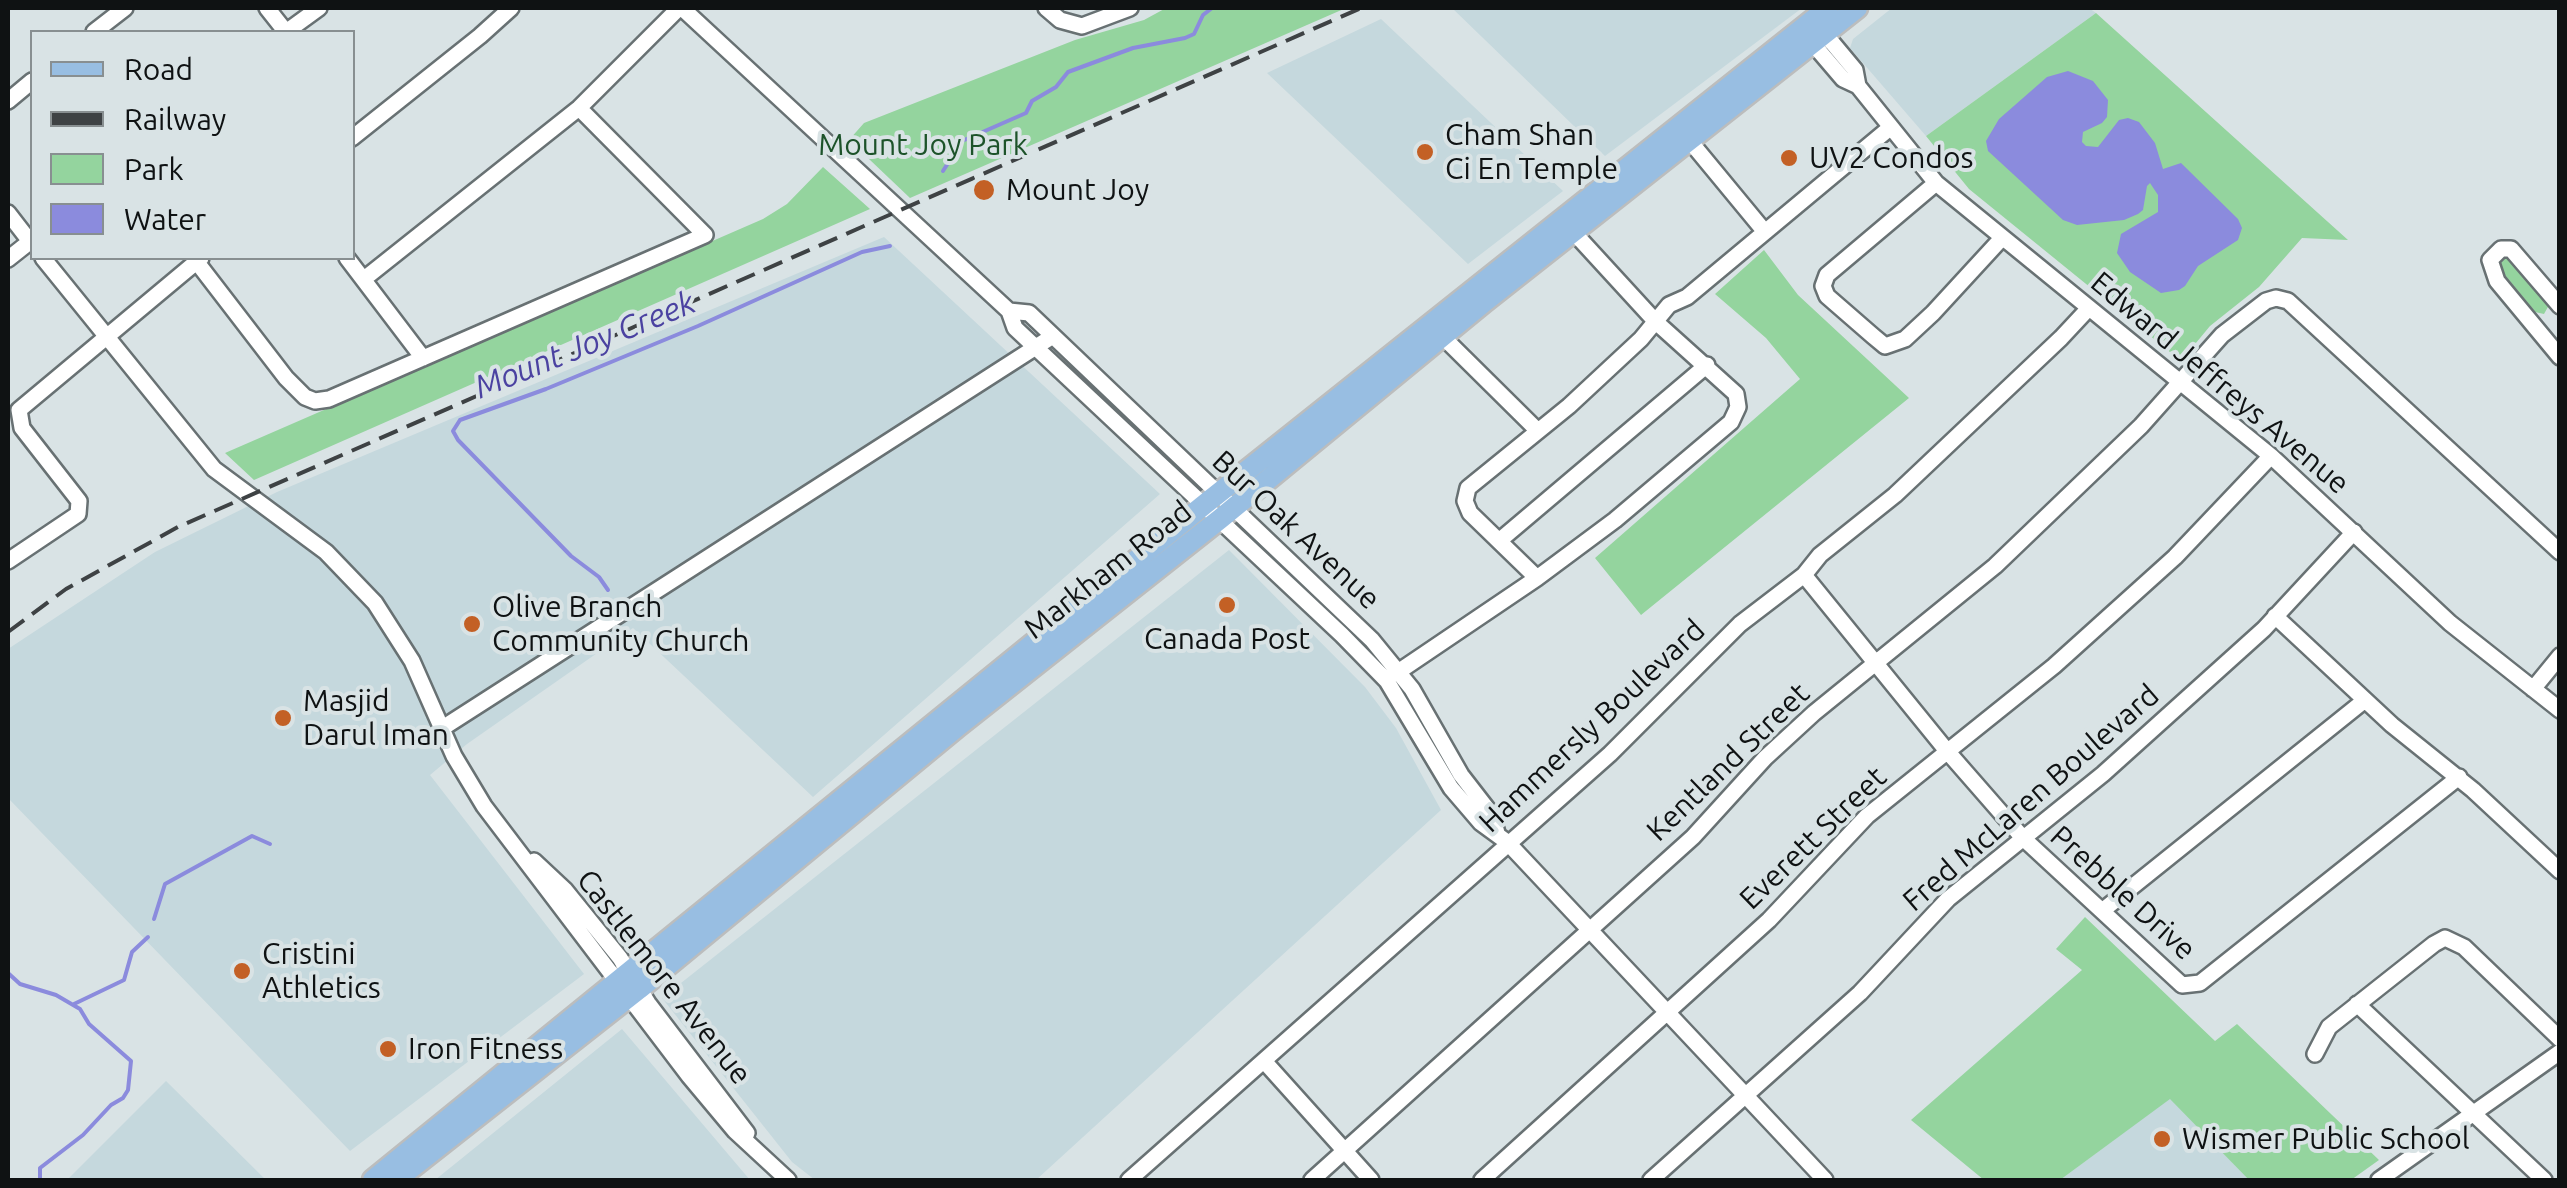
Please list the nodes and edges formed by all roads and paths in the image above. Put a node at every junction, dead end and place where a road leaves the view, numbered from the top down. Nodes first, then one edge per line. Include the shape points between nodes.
1 (126, 8) edge
2 (267, 8) edge
3 (319, 8) edge
4 (512, 8) edge
5 (681, 8) edge
6 (1046, 8) edge
7 (1130, 8) edge
8 (1857, 8) edge
9 (1816, 27) edge
10 (97, 30) edge
11 (284, 30) edge
12 (289, 30) edge
13 (30, 83) edge
14 (8, 100) edge
15 (579, 108) junction
16 (1890, 127) junction
17 (355, 136) edge
18 (1689, 140) junction
19 (1936, 183) junction
20 (8, 213) edge
21 (1567, 225) junction
22 (1765, 232) junction
23 (2002, 238) junction
24 (30, 240) edge
25 (30, 243) edge
26 (8, 259) edge
27 (45, 260) edge
28 (197, 260) edge
29 (199, 260) edge
30 (349, 260) edge
31 (364, 279) junction
32 (2089, 308) junction
33 (2560, 308) edge
34 (1010, 311) junction
35 (1656, 322) junction
36 (2536, 330) junction
37 (106, 336) junction
38 (1052, 336) junction
39 (1442, 336) junction
40 (1036, 346) junction
41 (2560, 357) edge
42 (422, 358) junction
43 (1706, 365) junction
44 (2182, 383) junction
45 (1538, 431) junction
46 (2271, 456) junction
47 (1219, 507) junction
48 (2354, 532) junction
49 (1499, 540) junction
50 (2560, 552) edge
51 (8, 561) edge
52 (1804, 574) junction
53 (1537, 578) junction
54 (2275, 616) junction
55 (2560, 656) edge
56 (1878, 663) junction
57 (1398, 672) junction
58 (2534, 689) junction
59 (2365, 700) junction
60 (2560, 710) edge
61 (442, 729) junction
62 (1946, 751) junction
63 (2459, 777) junction
64 (1502, 837) junction
65 (2023, 838) junction
66 (2560, 871) edge
67 (2102, 910) junction
68 (1591, 930) junction
69 (628, 985) junction
70 (2357, 1004) junction
71 (1668, 1012) junction
72 (2560, 1039) edge
73 (2560, 1052) edge
74 (2315, 1054) dead end
75 (1264, 1061) junction
76 (1744, 1094) junction
77 (2472, 1111) junction
78 (1344, 1150) junction
79 (373, 1180) edge
80 (396, 1180) edge
81 (788, 1180) edge
82 (1129, 1180) edge
83 (1312, 1180) edge
84 (1370, 1180) edge
85 (1482, 1180) edge
86 (1651, 1180) edge
87 (1824, 1180) edge
88 (2379, 1180) edge
89 (2544, 1180) edge

1 - 10 street
2 - 11 street
3 - 12 street
4 - 17 street
5 - 15 street
5 - 34 street, Bur Oak Avenue
6 - 7 street via 1082,26
8 - 9 main road, Markham Road
9 - 16 street, Edward Jeffreys Avenue via 1843,78 1858,86
9 - 18 main road, Markham Road
9 - 21 main road, Markham Road
13 - 14 street
15 - 31 street
15 - 42 street via 704,235
16 - 19 street, Edward Jeffreys Avenue
16 - 22 street
18 - 21 main road, Markham Road
18 - 22 street
19 - 23 street, Edward Jeffreys Avenue
19 - 23 street via 1827,275 1827,296 1873,336 1885,346 1905,339
20 - 24 street
21 - 35 street
21 - 39 main road, Markham Road
21 - 47 main road, Markham Road
22 - 35 street
23 - 32 street, Edward Jeffreys Avenue
25 - 26 street
27 - 37 street, Castlemore Avenue
28 - 37 street
29 - 42 street via 305,397 329,399
30 - 31 street
31 - 42 street
32 - 44 street, Edward Jeffreys Avenue
32 - 52 street, Hammersly Boulevard
33 - 36 street
33 - 36 street via 2511,249 2490,260 2497,281
34 - 38 street, Bur Oak Avenue via 1028,312
34 - 40 street, Bur Oak Avenue via 1015,328
35 - 43 street
35 - 45 street
36 - 41 street
37 - 51 street via 19,410 22,428 79,502 78,514
37 - 61 street, Castlemore Avenue via 218,473 307,536 360,584 405,648
38 - 40 street
38 - 47 street, Bur Oak Avenue
39 - 45 street
39 - 47 main road, Markham Road
40 - 47 street, Bur Oak Avenue
40 - 61 street
43 - 49 street
43 - 53 street via 1736,394 1731,422
44 - 46 street, Edward Jeffreys Avenue
44 - 50 street, Kentland Street via 2239,321 2270,299 2288,301
44 - 56 street, Kentland Street via 1995,566
45 - 49 street via 1468,488 1470,513
46 - 48 street, Edward Jeffreys Avenue
46 - 62 street, Everett Street via 2147,582
47 - 57 street, Bur Oak Avenue via 1372,640
47 - 64 street, Bur Oak Avenue via 1386,681 1451,788
47 - 69 main road, Markham Road via 958,726
48 - 54 street, Fred McLaren Boulevard
48 - 58 street, Edward Jeffreys Avenue
49 - 53 street
52 - 56 street, Prebble Drive
52 - 64 street, Hammersly Boulevard via 1740,624 1610,754
53 - 57 street
54 - 59 street
54 - 65 street, Fred McLaren Boulevard
55 - 58 street
56 - 62 street, Prebble Drive
56 - 68 street, Kentland Street via 1777,746 1693,837
57 - 64 street, Bur Oak Avenue
58 - 60 street, Edward Jeffreys Avenue
59 - 63 street
59 - 67 street
61 - 69 street, Castlemore Avenue via 476,794
62 - 65 street, Prebble Drive
62 - 71 street, Everett Street via 1866,816 1769,920
63 - 66 street
63 - 67 street, Prebble Drive via 2200,983 2178,982
64 - 68 street, Bur Oak Avenue
64 - 75 street, Hammersly Boulevard via 1452,897
65 - 67 street, Prebble Drive
65 - 76 street, Fred McLaren Boulevard via 1948,898 1860,994
68 - 71 street, Bur Oak Avenue
68 - 78 street, Kentland Street
69 - 79 main road, Markham Road
69 - 80 main road, Markham Road
69 - 81 street, Castlemore Avenue via 729,1106 760,1154
70 - 72 street via 2434,944 2450,939
70 - 74 street via 2329,1028
70 - 77 street
71 - 76 street, Bur Oak Avenue
71 - 85 street, Everett Street
73 - 77 street
75 - 78 street
75 - 82 street, Hammersly Boulevard
76 - 86 street, Fred McLaren Boulevard
76 - 87 street, Bur Oak Avenue
77 - 88 street
77 - 89 street
78 - 83 street, Kentland Street
78 - 84 street

